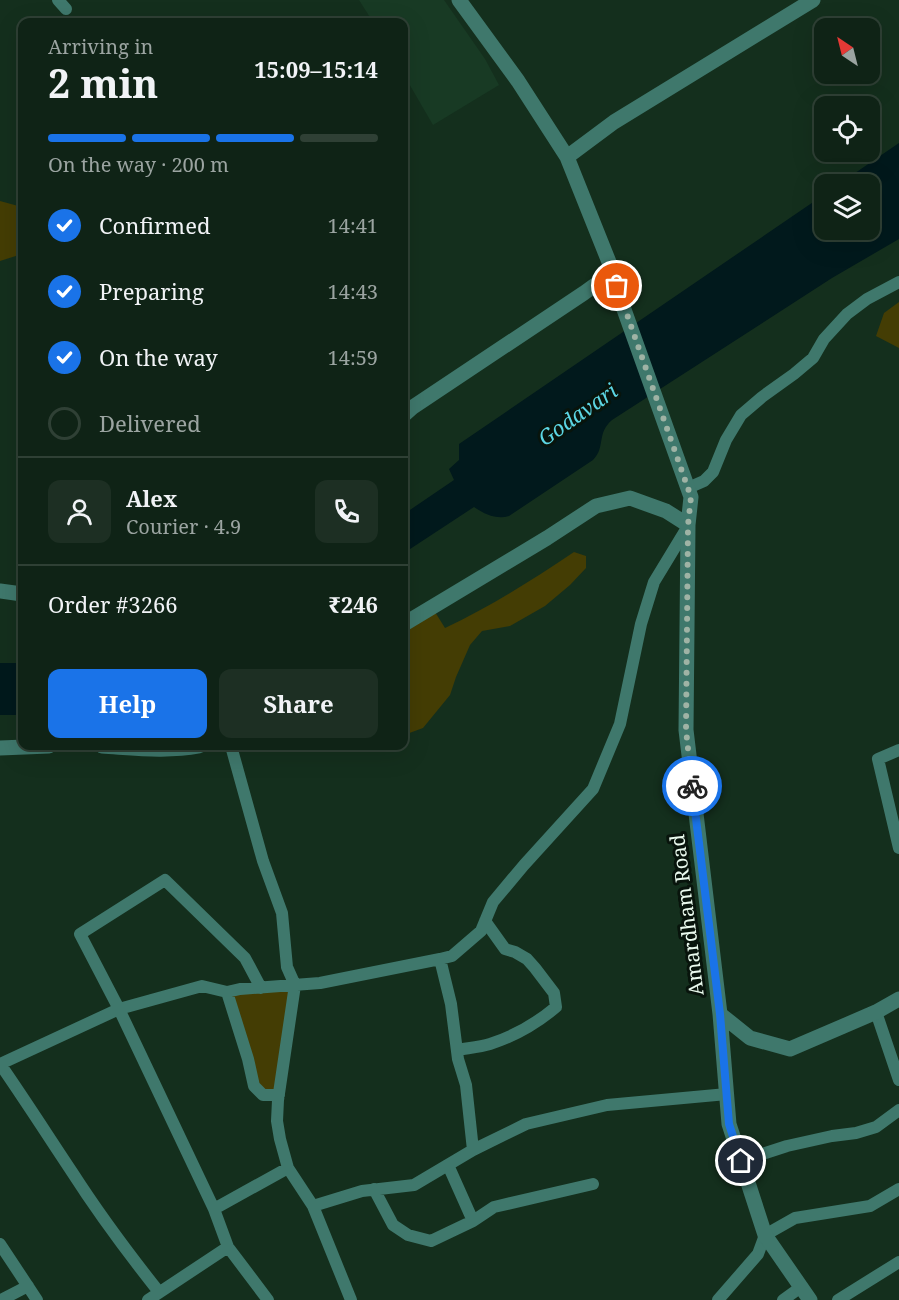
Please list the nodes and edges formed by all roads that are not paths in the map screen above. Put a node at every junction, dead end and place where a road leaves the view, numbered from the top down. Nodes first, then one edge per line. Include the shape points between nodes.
1 (459, 0) edge
2 (813, 0) edge
3 (567, 157) junction
4 (613, 272) junction
5 (899, 282) edge
6 (408, 411) edge
7 (688, 488) junction
8 (688, 525) junction
9 (0, 591) edge
10 (18, 593) edge
11 (408, 622) edge
12 (18, 747) edge
13 (0, 748) edge
14 (232, 750) edge
15 (899, 750) edge
16 (895, 819) edge
17 (899, 848) edge
18 (485, 921) junction
19 (440, 959) junction
20 (295, 985) junction
21 (261, 988) junction
22 (226, 992) junction
23 (899, 999) edge
24 (119, 1009) junction
25 (876, 1012) junction
26 (720, 1014) junction
27 (457, 1050) junction
28 (899, 1080) edge
29 (727, 1094) junction
30 (279, 1095) junction
31 (899, 1110) edge
32 (473, 1150) junction
33 (741, 1161) junction
34 (448, 1165) junction
35 (288, 1168) junction
36 (593, 1184) dead end
37 (374, 1189) junction
38 (899, 1189) edge
39 (313, 1206) junction
40 (214, 1209) junction
41 (473, 1221) junction
42 (765, 1235) junction
43 (0, 1245) edge
44 (228, 1247) junction
45 (899, 1262) edge
46 (28, 1286) junction
47 (801, 1287) junction
48 (159, 1292) junction
49 (0, 1300) edge
50 (37, 1300) edge
51 (148, 1300) edge
52 (268, 1300) edge
53 (351, 1300) edge
54 (718, 1300) edge
55 (783, 1300) edge
56 (810, 1300) edge
57 (838, 1300) edge

1 - 3 street, Amardham Road
2 - 3 street via 614,122
3 - 4 street, Amardham Road
4 - 6 street
4 - 7 street, Amardham Road
5 - 7 street via 847,314 813,358 741,415 713,472
7 - 8 street, Amardham Road
8 - 11 street via 666,511 630,498 596,506
8 - 18 street via 654,582 620,724 593,789 493,902
8 - 26 street, Amardham Road via 686,730
9 - 10 street
12 - 13 street
14 - 20 street via 262,861 282,913 287,967
15 - 16 street via 878,759
16 - 17 street
18 - 19 street via 481,931 452,956
18 - 27 street via 505,949 527,959 535,968 554,993 556,1007 520,1032 489,1044
19 - 20 street
19 - 27 street
20 - 21 street
20 - 30 street
21 - 22 street
21 - 24 street via 244,958 165,880 80,934
22 - 24 street via 202,986
22 - 30 street via 254,1086 263,1095
23 - 25 street
24 - 40 street
24 - 48 street via 0,1064 108,1225
25 - 26 street via 790,1049 750,1038
25 - 28 street
26 - 29 street, Amardham Road
27 - 32 street via 466,1085
29 - 32 street via 607,1105 526,1124
29 - 33 street, Amardham Road via 729,1124
30 - 35 street via 277,1121
31 - 33 street via 876,1127 788,1146
32 - 34 street
33 - 42 street, Amardham Road
34 - 37 street via 414,1185
34 - 41 street
35 - 39 street
35 - 40 street
36 - 41 street via 495,1207
37 - 39 street
37 - 41 street via 393,1225 408,1235 431,1241
38 - 42 street via 870,1206 795,1218
39 - 53 street
40 - 44 street
42 - 47 street, Amardham Road
42 - 54 street via 758,1254
43 - 46 street
44 - 48 street
44 - 52 street
45 - 57 street
46 - 49 street
46 - 50 street
47 - 55 street
47 - 56 street, Amardham Road
48 - 51 street

